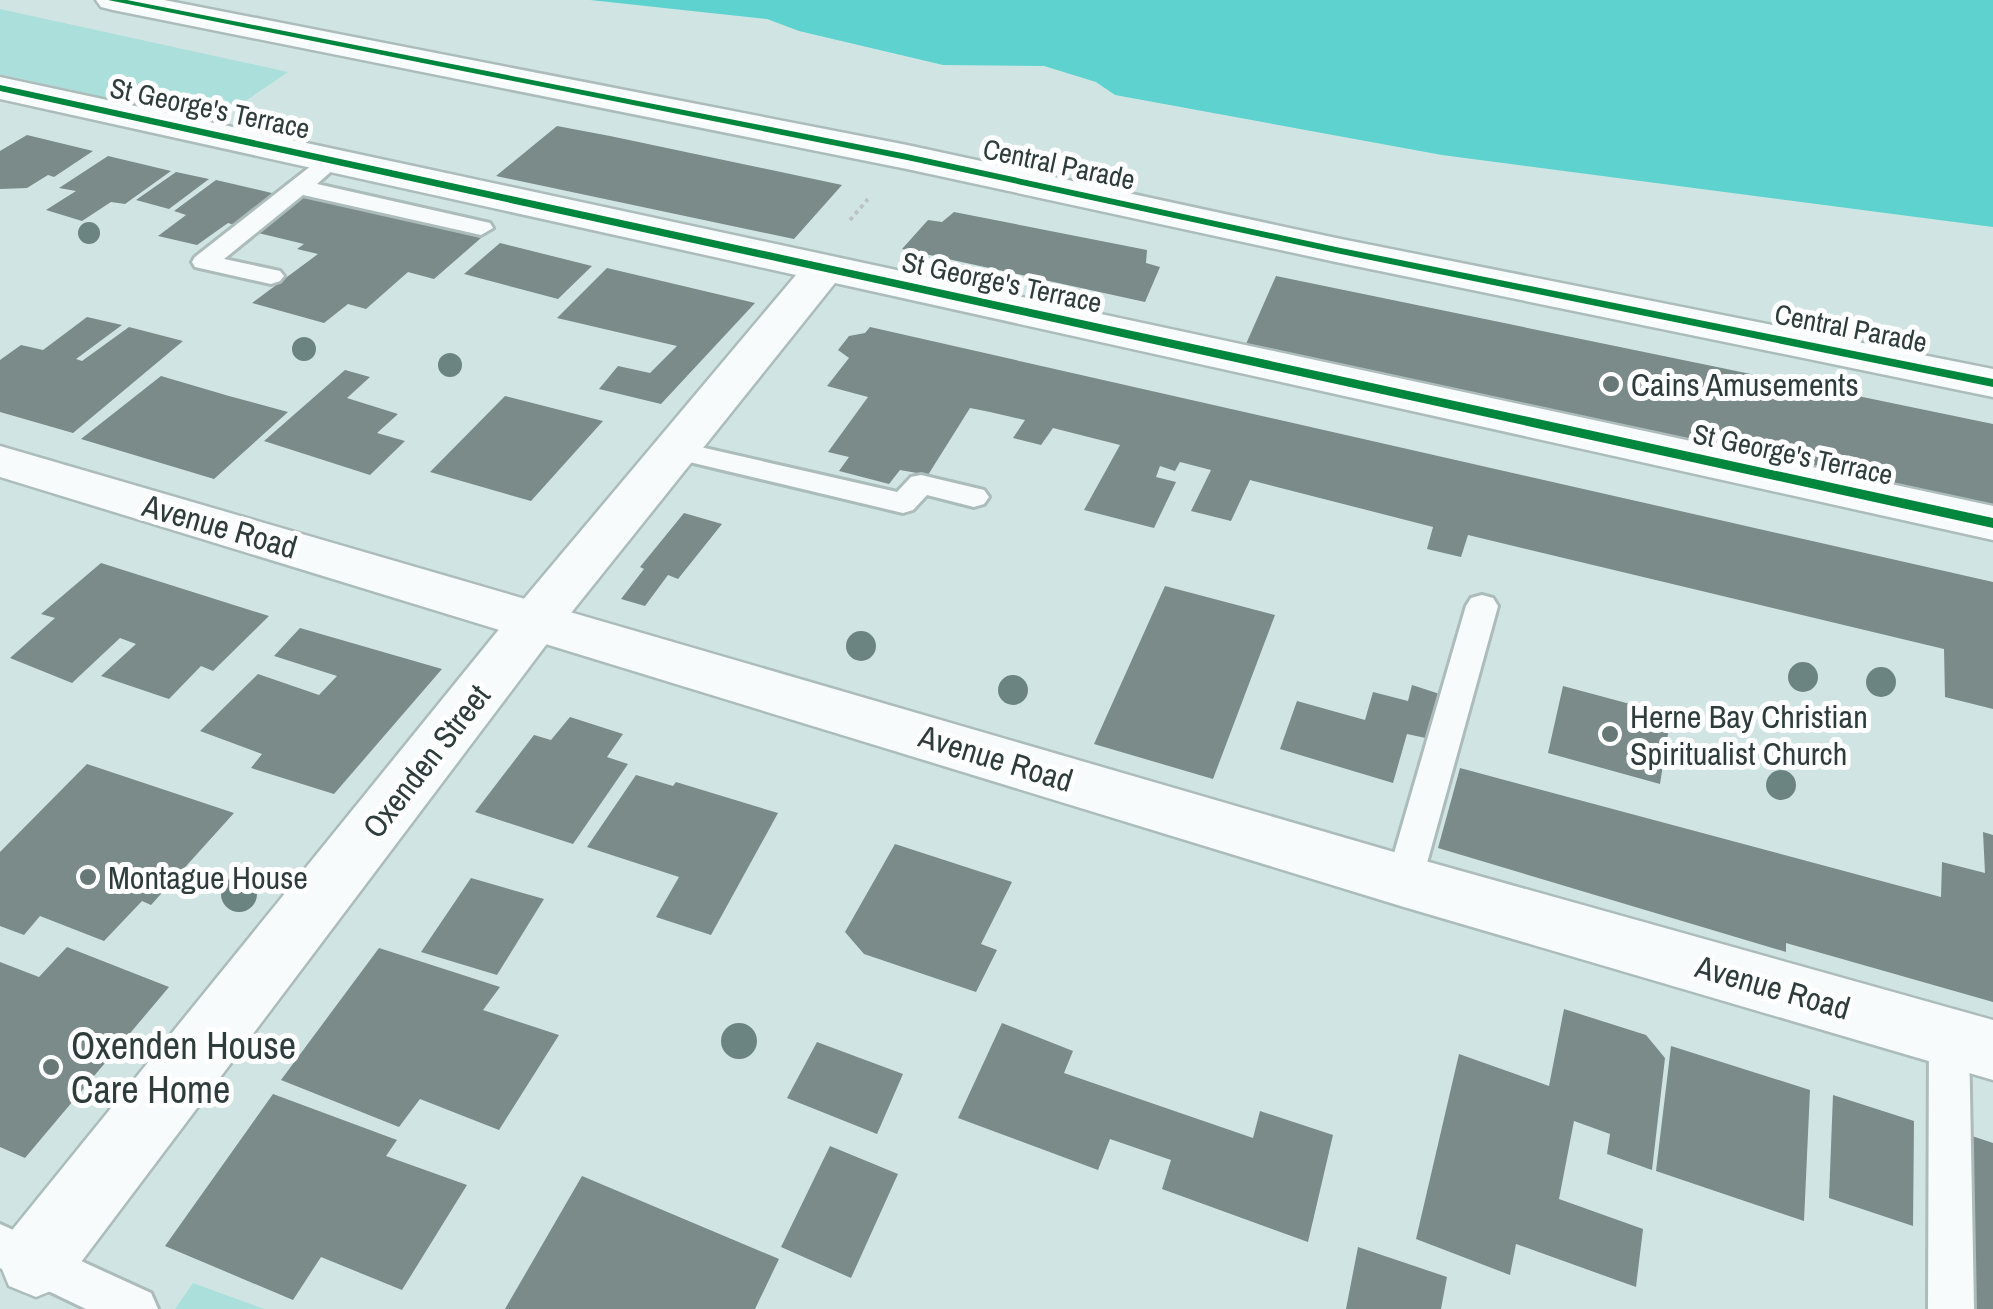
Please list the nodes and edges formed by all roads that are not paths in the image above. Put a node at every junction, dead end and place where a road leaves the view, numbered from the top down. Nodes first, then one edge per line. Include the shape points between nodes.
1 (112, 0) edge
2 (0, 88) edge
3 (333, 160) junction
4 (299, 187) junction
5 (480, 228) dead end
6 (816, 267) junction
7 (271, 276) dead end
8 (1993, 382) edge
9 (674, 450) junction
10 (0, 461) edge
11 (974, 497) dead end
12 (1993, 522) edge
13 (1482, 606) dead end
14 (536, 620) junction
15 (1404, 881) junction
16 (1971, 1044) edge
17 (18, 1252) edge
18 (135, 1309) edge
19 (1951, 1309) edge

1 - 8 street, Central Parade
2 - 3 street, St George's Terrace
3 - 4 lane
3 - 6 street, St George's Terrace
4 - 5 lane
4 - 7 lane via 204,262
6 - 9 street, Oxenden Street
6 - 12 street, St George's Terrace
9 - 11 lane via 903,503 921,484
9 - 14 street, Oxenden Street
10 - 14 street, Avenue Road
13 - 15 lane
14 - 15 street, Avenue Road
14 - 17 street, Oxenden Street
15 - 16 street, Avenue Road
16 - 19 lane
17 - 18 lane

